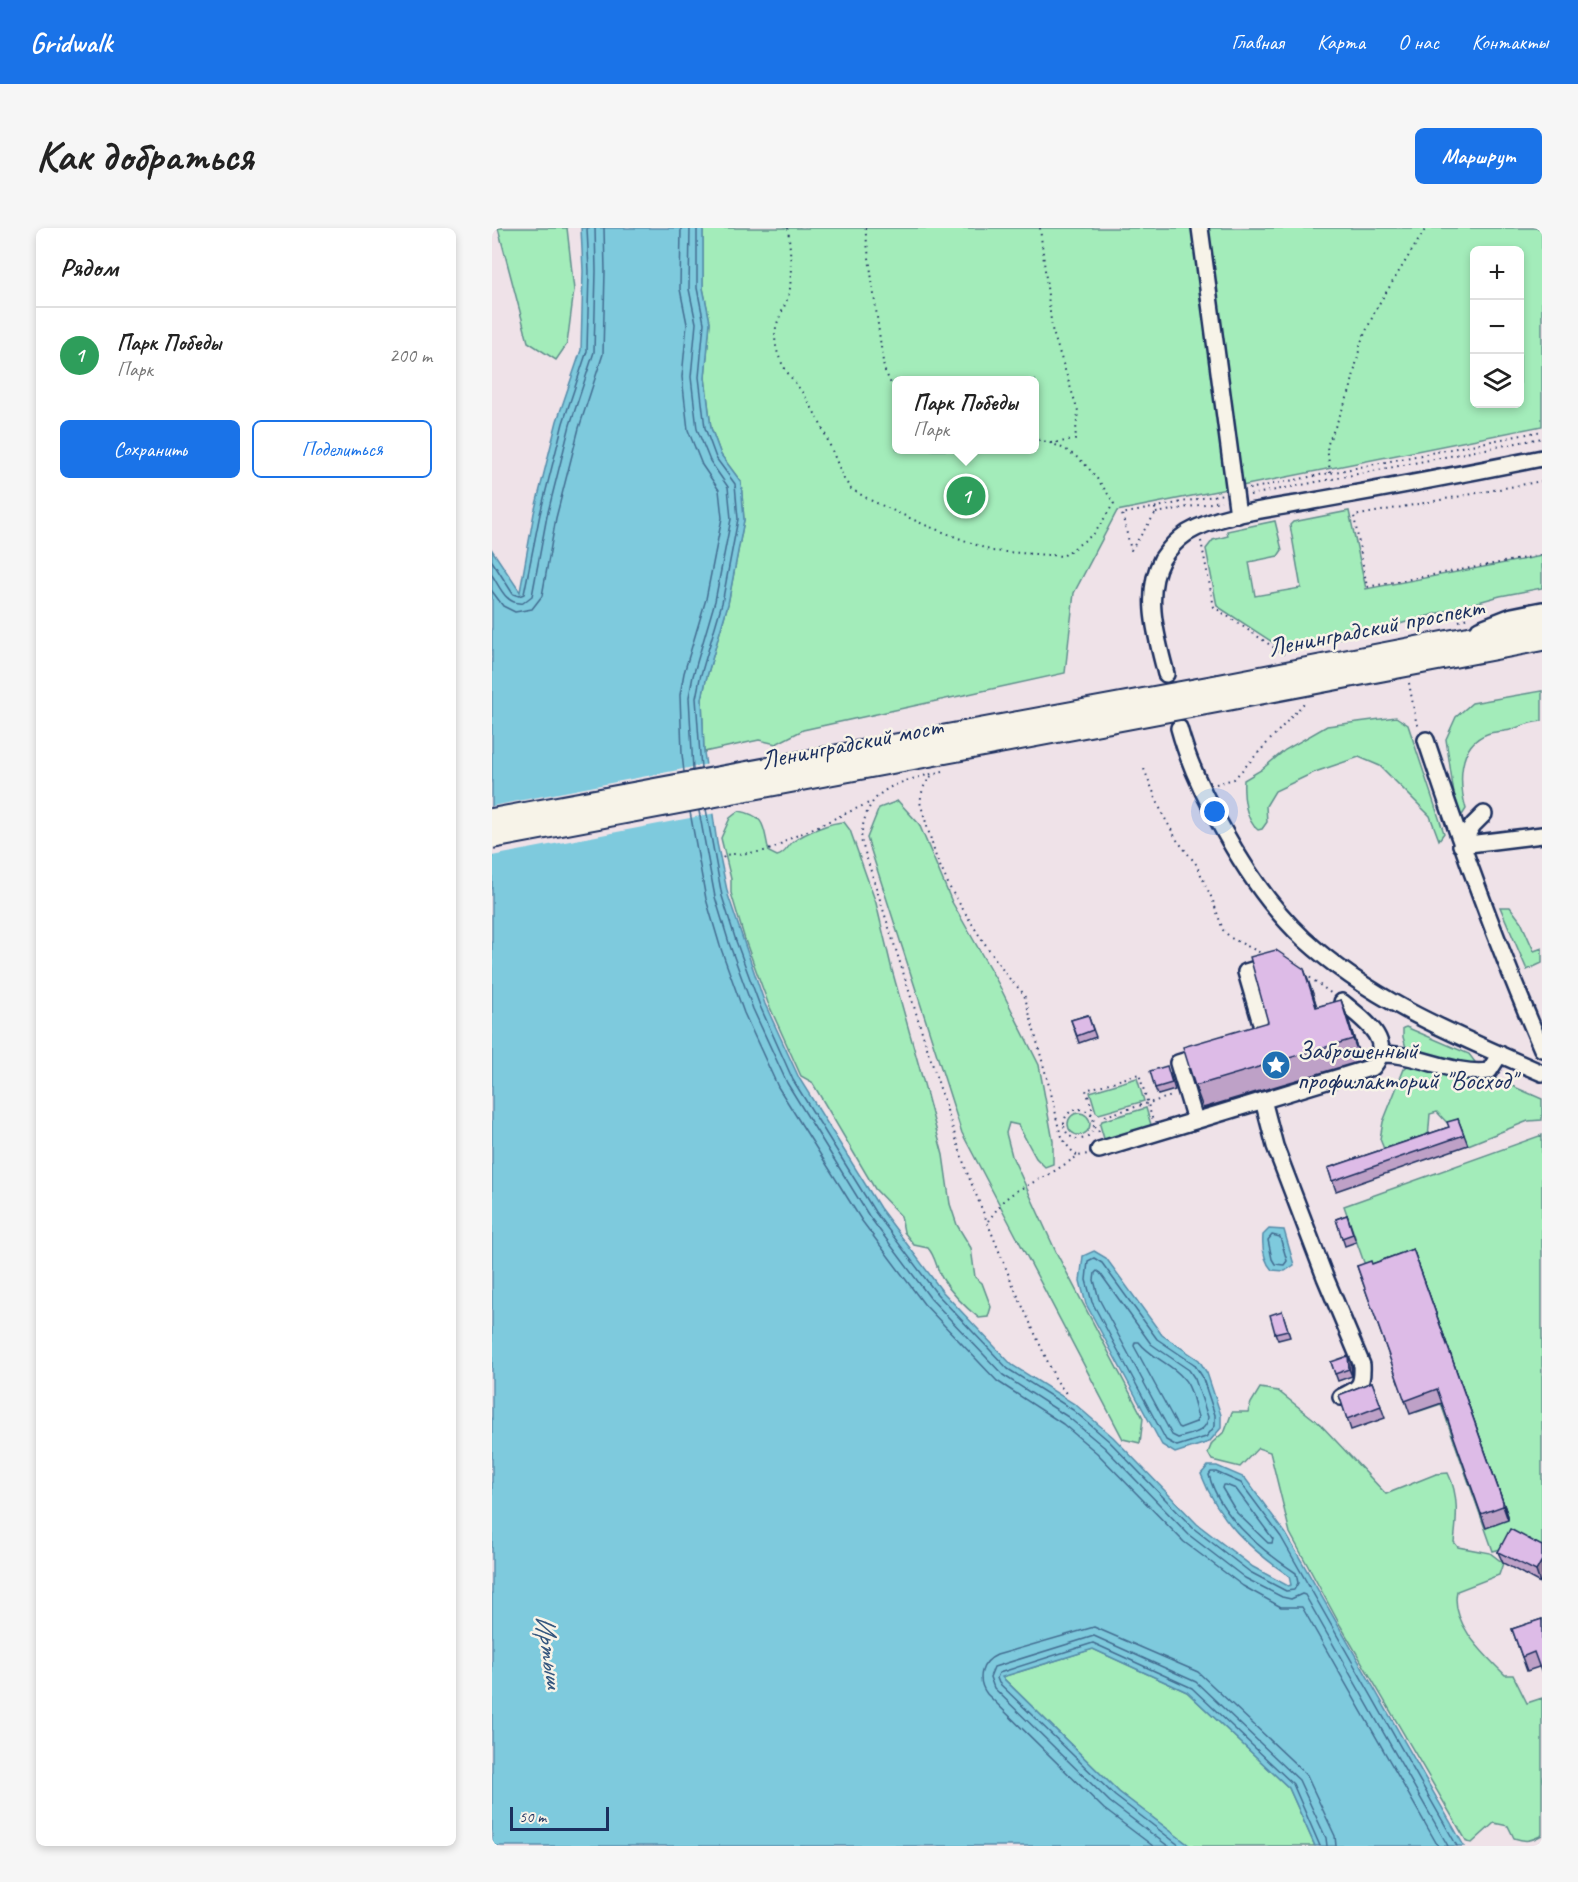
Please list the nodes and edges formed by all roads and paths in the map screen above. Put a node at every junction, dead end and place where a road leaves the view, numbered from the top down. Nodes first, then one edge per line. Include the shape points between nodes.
1 (788, 228) edge
2 (865, 228) edge
3 (1041, 228) edge
4 (1200, 228) edge
5 (1426, 228) edge
6 (892, 386) edge
7 (1542, 432) edge
8 (1542, 438) edge
9 (1039, 440) edge
10 (1051, 442) junction
11 (1542, 458) edge
12 (1330, 473) junction
13 (1542, 481) edge
14 (1235, 495) junction
15 (1155, 508) junction
16 (1155, 514) junction
17 (1238, 515) junction
18 (1192, 544) dead end
19 (1542, 555) edge
20 (1542, 610) edge
21 (1542, 623) edge
22 (1542, 640) edge
23 (1449, 641) junction
24 (1291, 659) dead end
25 (1166, 674) dead end
26 (1408, 679) dead end
27 (1221, 693) junction
28 (1308, 698) dead end
29 (1416, 721) dead end
30 (1179, 729) dead end
31 (1426, 740) dead end
32 (1144, 769) dead end
33 (1210, 785) dead end
34 (871, 802) junction
35 (1484, 814) dead end
36 (492, 819) edge
37 (1540, 832) edge
38 (492, 838) edge
39 (1461, 845) junction
40 (723, 858) dead end
41 (1289, 961) joint
42 (1272, 964) junction
43 (1376, 994) junction
44 (1342, 1002) joint
45 (1359, 1016) junction
46 (1243, 1043) edge
47 (1542, 1049) edge
48 (1222, 1050) edge
49 (1497, 1050) junction
50 (1381, 1053) junction
51 (1542, 1073) edge
52 (1186, 1091) junction
53 (1263, 1100) junction
54 (1148, 1103) junction
55 (1090, 1114) junction
56 (1105, 1116) dead end
57 (1195, 1120) junction
58 (1156, 1132) junction
59 (1092, 1153) joint
60 (1078, 1156) junction
61 (988, 1221) junction
62 (1068, 1396) dead end
63 (1341, 1397) edge

1 - 10 path via 790,288 776,324 779,356 789,377 812,406 851,489 992,552 1064,556 1095,533 1114,503 1092,470 1073,453
2 - 6 path via 884,369
3 - 10 path via 1052,329 1078,411 1075,440
4 - 14 street
5 - 12 path via 1377,307 1361,342 1350,391 1327,446
7 - 12 path
8 - 14 path
9 - 10 path
11 - 17 street
12 - 14 path
13 - 19 path via 1354,516 1367,587
14 - 15 path
14 - 16 path
14 - 17 street
15 - 16 path
15 - 16 path via 1122,514 1131,550
17 - 25 street via 1187,533 1163,559 1154,584 1153,613
18 - 24 path via 1201,538 1214,608
20 - 23 street via 1512,616
21 - 23 main road, Ленинградский проспект
22 - 27 main road, Ленинградский проспект
23 - 27 main road, Ленинградский проспект
26 - 29 path
27 - 36 main road, Ленинградский мост, bridge
27 - 38 main road, Ленинградский мост, bridge
28 - 33 path via 1234,779
30 - 43 street via 1209,806 1251,876 1303,938
31 - 39 street
32 - 42 path via 1177,840 1196,864 1223,930
34 - 40 path via 787,840 780,847
34 - 60 path via 884,789 943,771 930,777 920,802 936,857 979,935 1023,994 1057,1126
34 - 61 path via 862,822 861,840 966,1170
35 - 39 street
37 - 39 street
39 - 47 street via 1505,964
41 - 42 street
41 - 44 path
42 - 46 street via 1246,972 1265,1037
43 - 45 street
43 - 49 street via 1422,1020
44 - 45 street
45 - 50 street via 1377,1035
48 - 52 street via 1178,1063
49 - 50 street via 1489,1071 1482,1072
49 - 51 street
50 - 53 street via 1373,1067
52 - 54 path
52 - 57 street
53 - 57 street
53 - 63 street via 1275,1146 1362,1365 1360,1385
54 - 55 path via 1139,1074 1086,1090 1093,1111
54 - 56 path
54 - 58 path
55 - 55 path via 1082,1109 1071,1111 1064,1124 1068,1133 1077,1138 1087,1137 1094,1127
57 - 58 street
58 - 59 street
59 - 60 path
60 - 61 path via 1016,1191
61 - 62 path via 1056,1380

